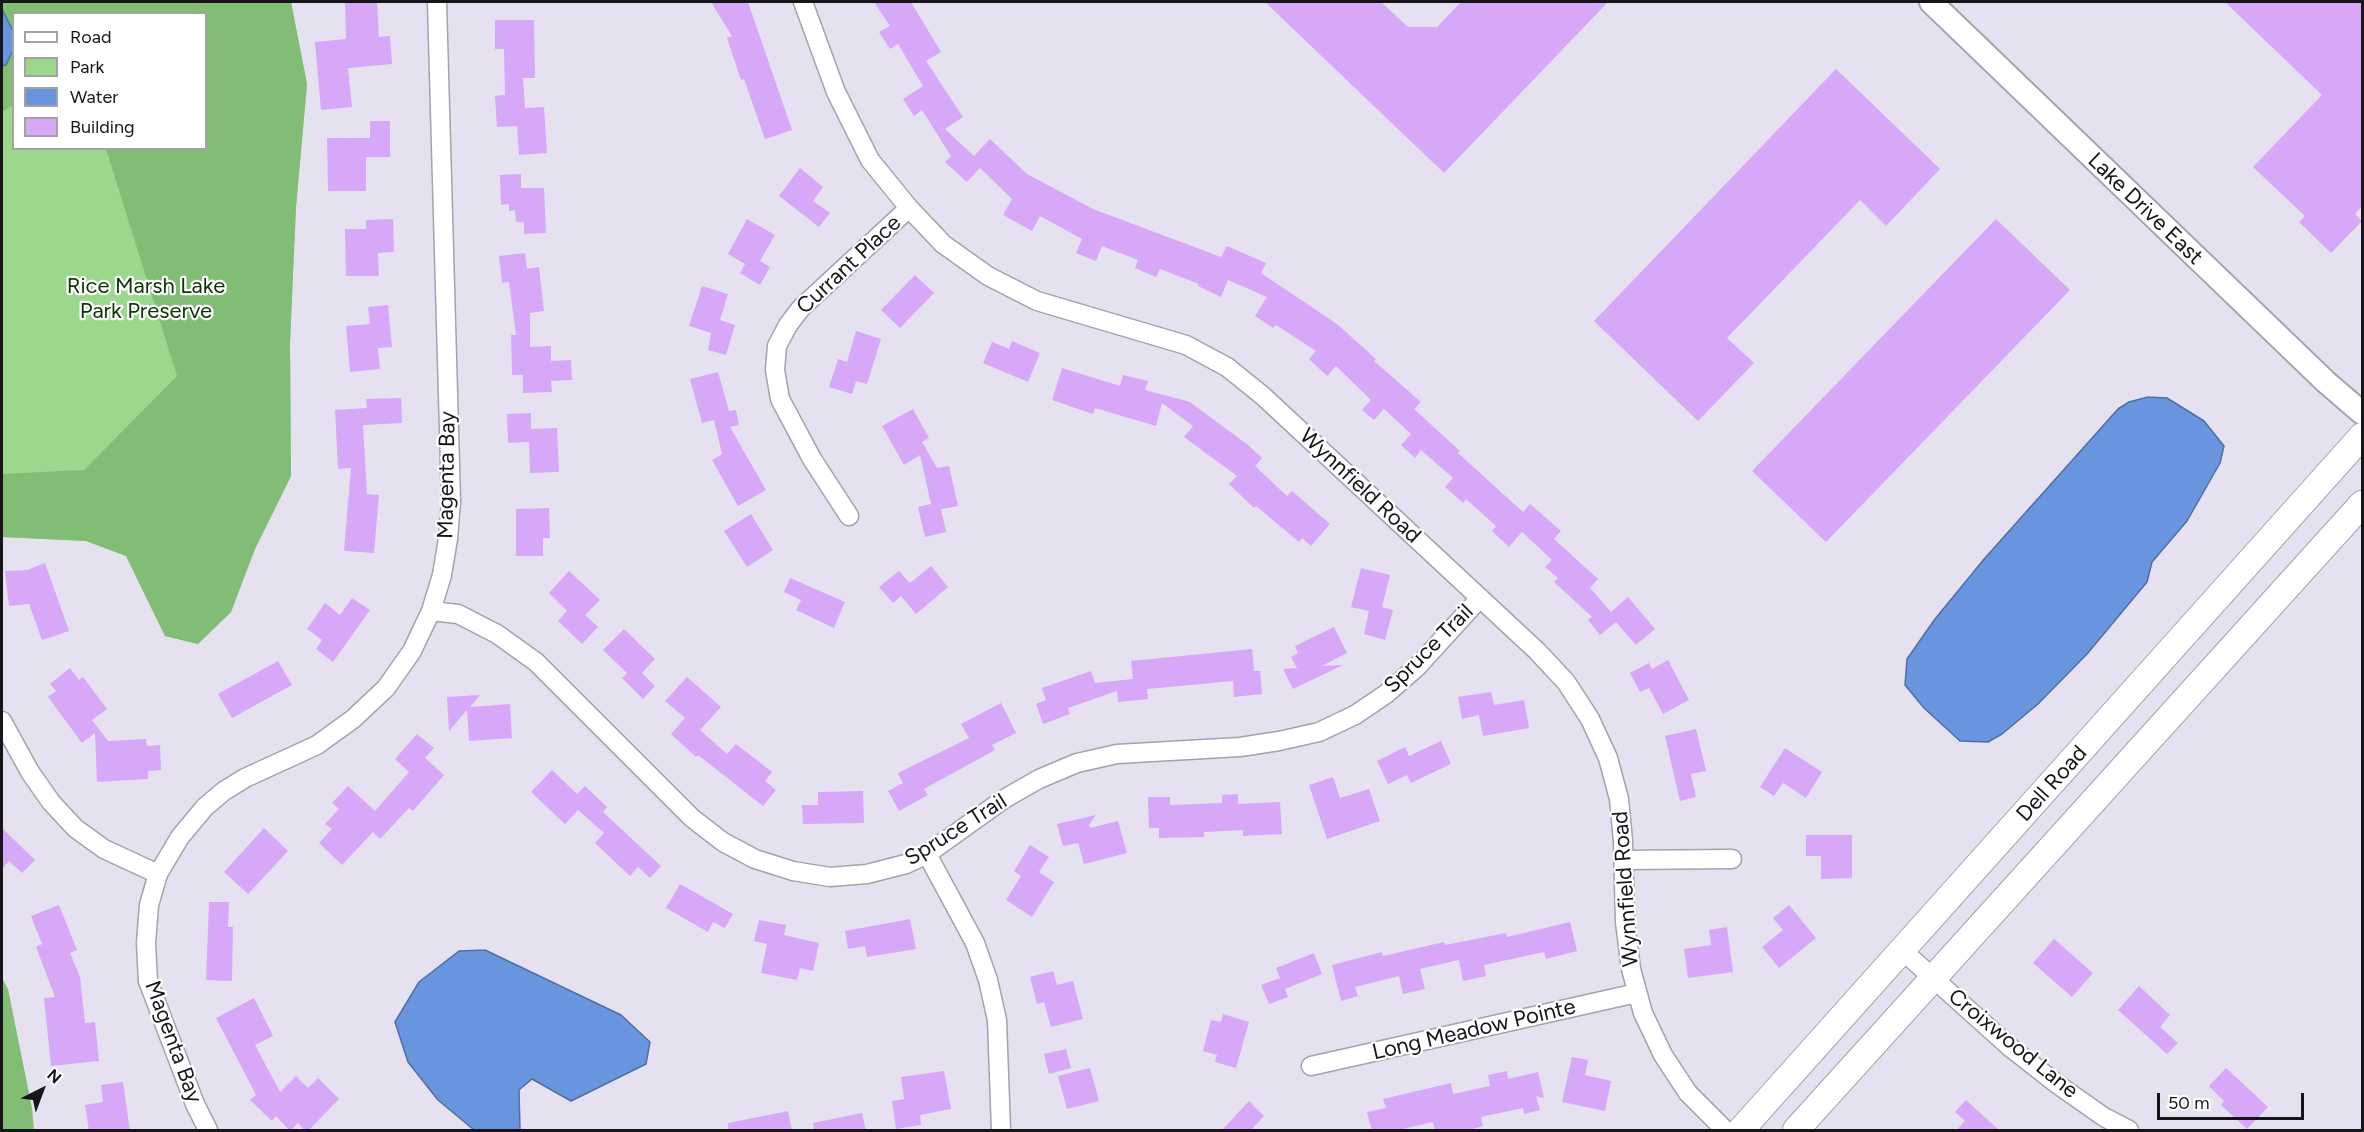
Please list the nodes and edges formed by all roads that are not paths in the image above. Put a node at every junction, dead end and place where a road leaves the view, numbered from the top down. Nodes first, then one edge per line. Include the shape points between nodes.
1 (437, 2) edge
2 (803, 2) edge
3 (1931, 2) edge
4 (909, 208) junction
5 (2362, 413) edge
6 (2362, 436) edge
7 (2362, 504) edge
8 (849, 516) dead end
9 (1480, 598) junction
10 (431, 611) junction
11 (2, 721) edge
12 (927, 854) junction
13 (1732, 859) dead end
14 (1623, 860) junction
15 (158, 874) junction
16 (1903, 951) junction
17 (1933, 978) junction
18 (1637, 993) junction
19 (1311, 1066) dead end
20 (2099, 1124) edge
21 (208, 1131) edge
22 (1001, 1131) edge
23 (1725, 1131) edge
24 (1741, 1131) edge
25 (1796, 1131) edge
26 (2129, 1131) edge

1 - 10 street, Magenta Bay via 451,501 443,566
2 - 4 street, Wynnfield Road via 845,112 870,160
3 - 5 street, Lake Drive East
4 - 8 street, Currant Place via 801,308 777,346 775,370 780,399
4 - 9 street, Wynnfield Road via 943,244 988,276 1037,302 1186,345 1227,367
6 - 16 main road, Dell Road
7 - 17 main road, Dell Road
9 - 12 street, Spruce Trail via 1417,668 1355,715 1319,732 1240,747 1117,754 1077,763 1004,799
9 - 14 street, Wynnfield Road via 1566,682 1590,719 1608,758 1619,799
10 - 12 street, Spruce Trail via 458,614 497,634 536,662 692,818 723,842 755,859 830,877 867,874
10 - 15 street, Magenta Bay via 412,651 386,688 317,745 245,778 218,796 180,837
11 - 15 street via 30,772 75,828 104,849
12 - 22 street via 975,943 988,980 997,1020
13 - 14 street
14 - 18 street, Wynnfield Road via 1625,922
15 - 21 street, Magenta Bay via 148,915 148,981
16 - 17 street, Croixwood Lane
16 - 24 main road, Dell Road
17 - 20 street, Croixwood Lane
17 - 25 main road, Dell Road
18 - 19 street, Long Meadow Pointe
18 - 23 street, Wynnfield Road via 1663,1055 1688,1093
20 - 26 street, Croixwood Lane

